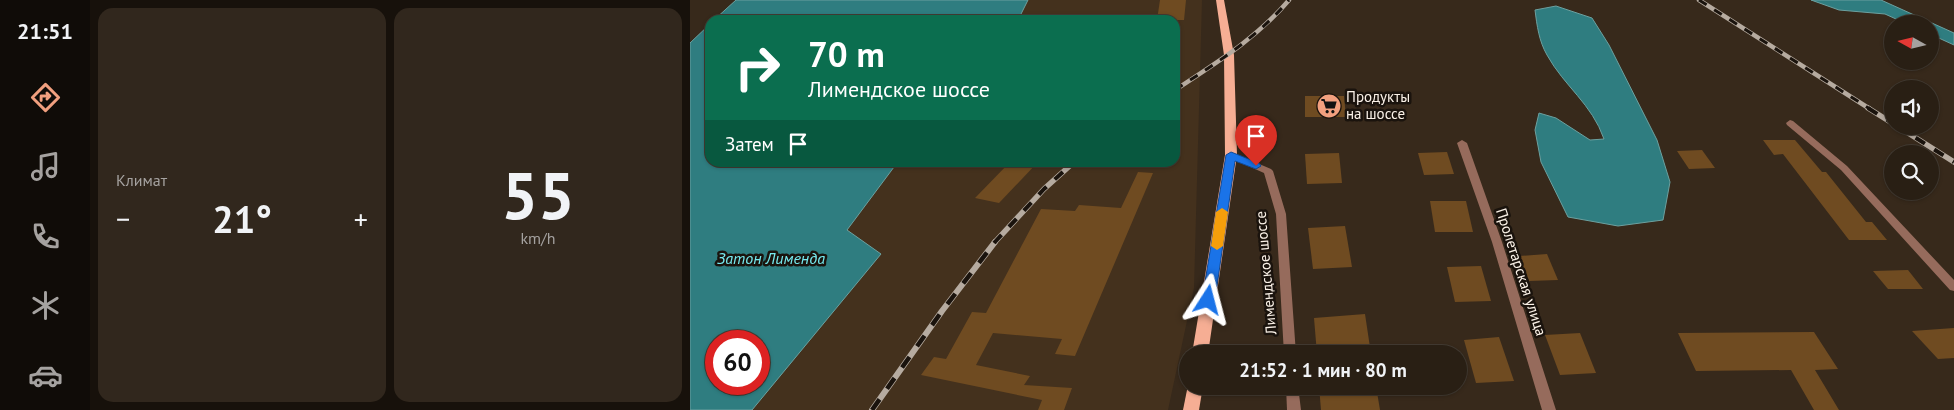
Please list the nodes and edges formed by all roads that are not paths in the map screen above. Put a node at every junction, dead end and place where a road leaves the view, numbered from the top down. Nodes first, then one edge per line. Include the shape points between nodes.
1 (1220, 0) edge
2 (1790, 123) dead end
3 (1462, 143) dead end
4 (1231, 155) junction
5 (1954, 286) edge
6 (1201, 345) edge
7 (1289, 345) edge
8 (1194, 395) edge
9 (1293, 395) edge
10 (1191, 410) edge
11 (1294, 410) edge
12 (1549, 410) edge

1 - 4 main road via 1229,55
2 - 5 street via 1844,168
3 - 12 street, Пролетарская улица via 1498,242
4 - 6 main road
4 - 7 street, Лимендское шоссе via 1268,171 1281,214
8 - 10 main road
9 - 11 street

